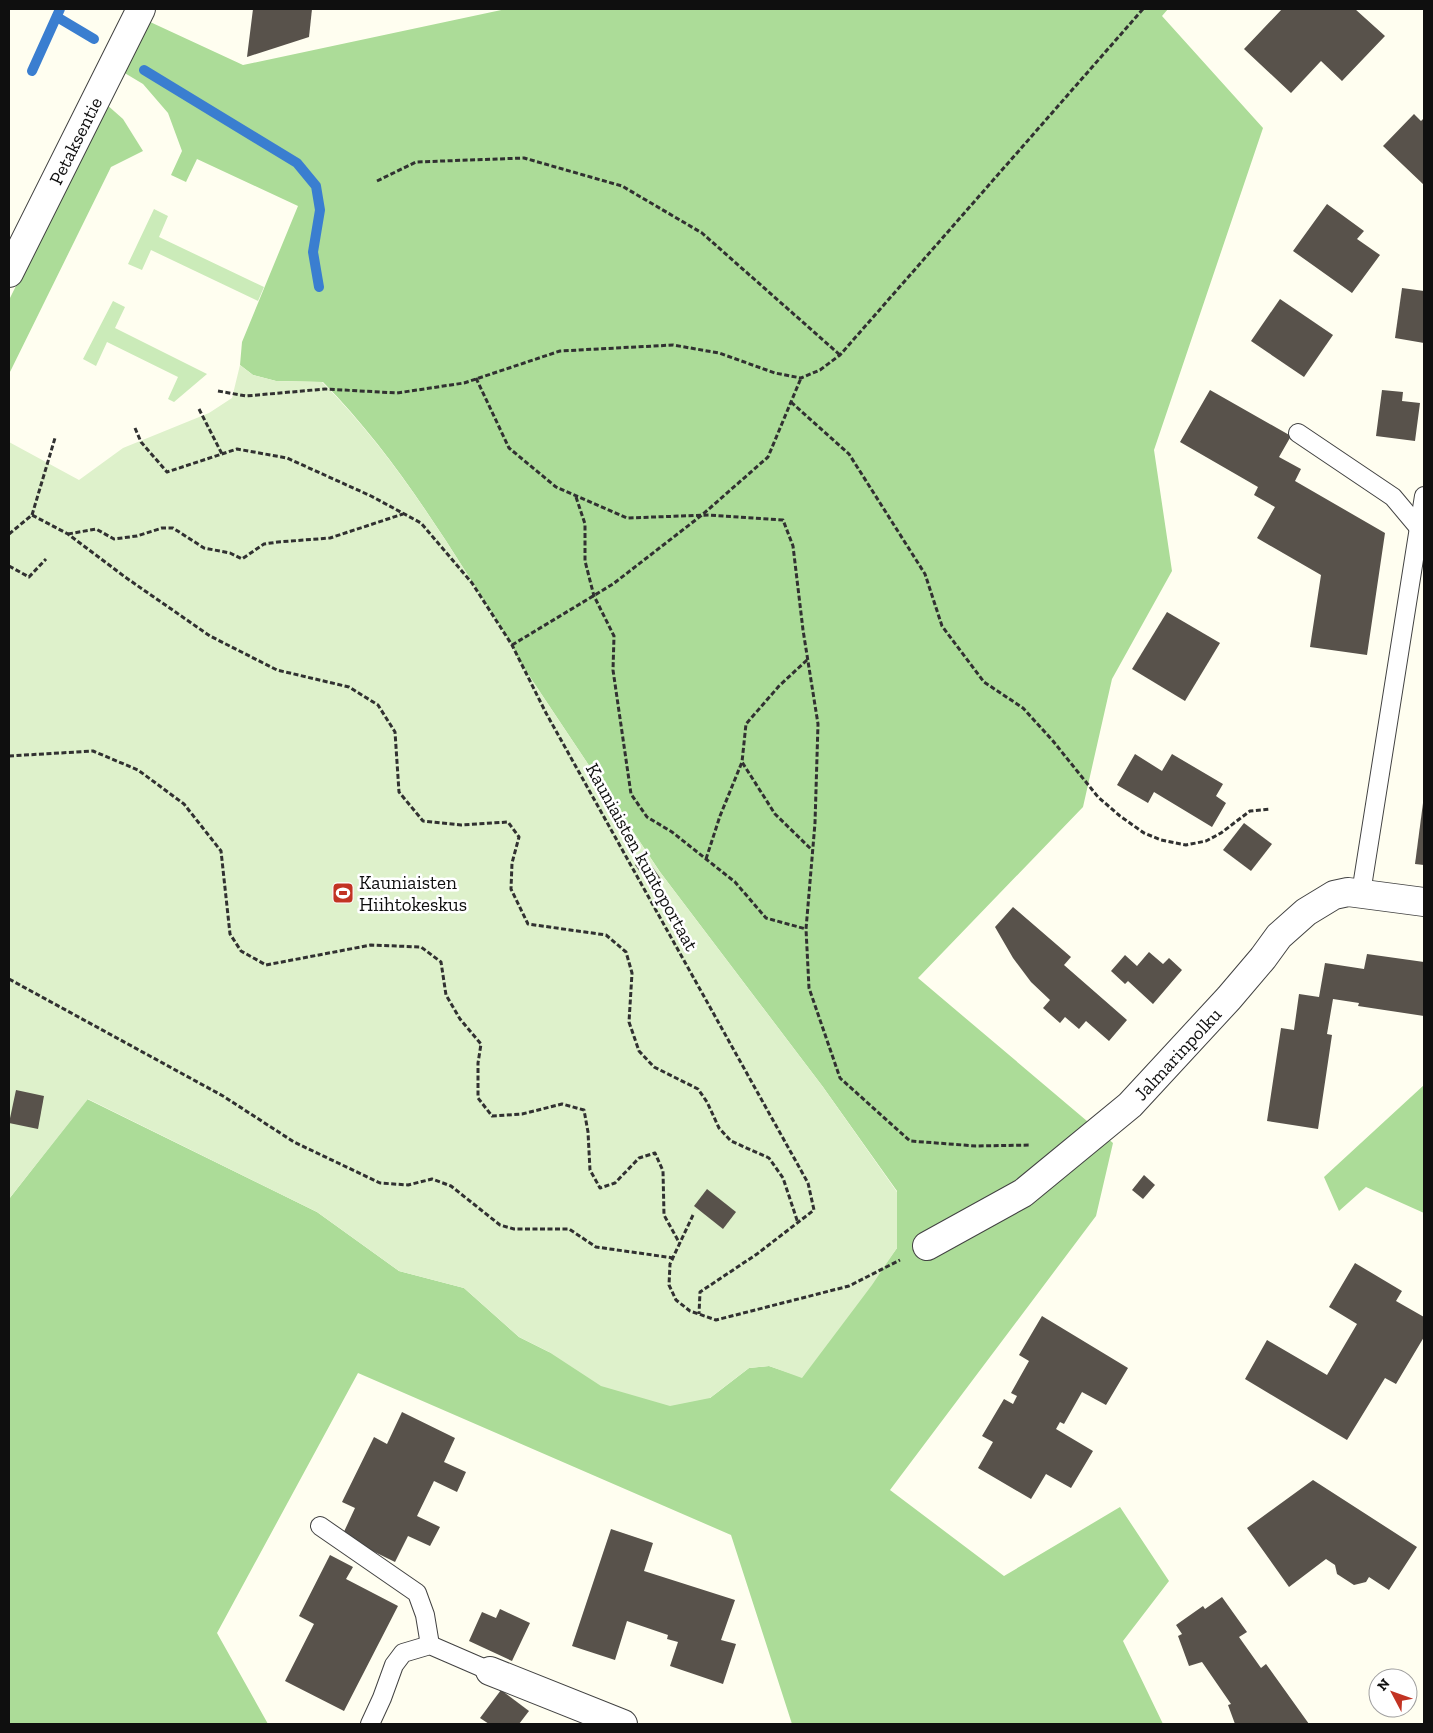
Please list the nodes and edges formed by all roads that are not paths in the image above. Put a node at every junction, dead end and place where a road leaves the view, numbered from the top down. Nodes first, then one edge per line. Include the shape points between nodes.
1 (142, 9) edge
2 (9, 273) edge
3 (1298, 433) dead end
4 (1424, 496) edge
5 (1419, 528) junction
6 (1361, 893) junction
7 (1424, 902) edge
8 (927, 1246) road end
9 (320, 1526) dead end
10 (430, 1645) junction
11 (490, 1671) joint
12 (370, 1724) edge
13 (623, 1724) edge

1 - 2 street, Petaksentie
3 - 5 lane via 1393,497
4 - 5 lane
5 - 6 lane
6 - 7 street, Jalmarinpolku
6 - 8 street, Jalmarinpolku via 1334,895 1294,922 1130,1105 1060,1164 1023,1193
9 - 10 lane via 417,1593
10 - 11 lane
10 - 12 lane via 404,1653 394,1665
11 - 13 street

